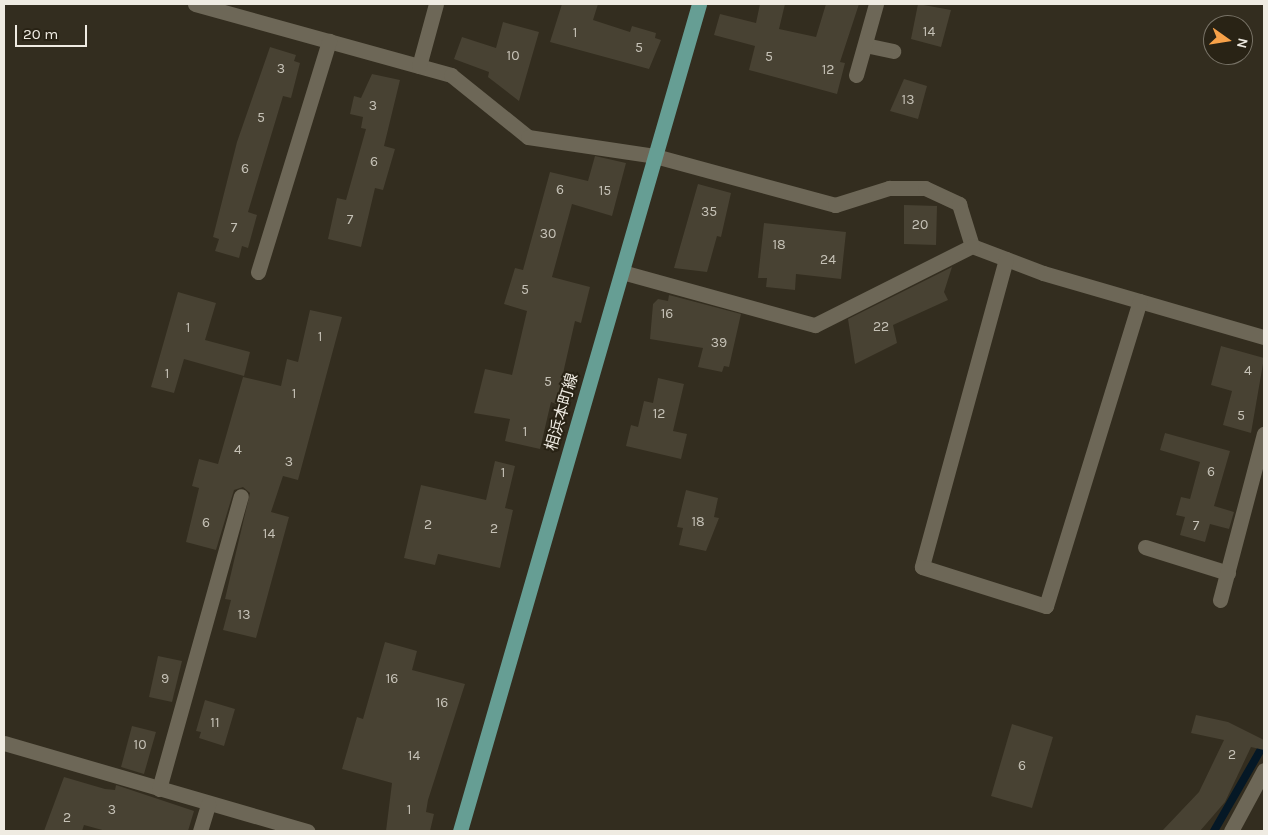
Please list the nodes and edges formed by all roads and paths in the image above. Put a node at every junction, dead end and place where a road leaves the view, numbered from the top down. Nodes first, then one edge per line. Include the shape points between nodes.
1 (195, 4) edge
2 (436, 4) edge
3 (699, 4) edge
4 (876, 4) edge
5 (211, 6) edge
6 (329, 41) junction
7 (864, 45) junction
8 (893, 51) dead end
9 (418, 66) junction
10 (856, 75) dead end
11 (655, 156) junction
12 (972, 246) junction
13 (1006, 259) junction
14 (258, 272) dead end
15 (622, 272) junction
16 (1140, 301) junction
17 (1264, 337) edge
18 (1264, 434) edge
19 (241, 496) dead end
20 (1145, 547) dead end
21 (1228, 573) junction
22 (1220, 600) dead end
23 (4, 742) edge
24 (1264, 770) edge
25 (159, 789) junction
26 (208, 804) junction
27 (200, 831) edge
28 (307, 831) edge
29 (460, 831) edge
30 (1231, 831) edge

1 - 5 street
2 - 9 street
3 - 11 main road, 相浜本町線
4 - 7 street
5 - 6 street
6 - 9 street
6 - 14 street
7 - 8 street
7 - 10 street
9 - 11 street via 451,75 528,137
11 - 12 street via 835,205 889,188 925,188 959,204
11 - 15 main road, 相浜本町線
12 - 13 street
12 - 15 street via 815,325
13 - 16 street
13 - 16 street via 922,567 1046,606
15 - 29 main road, 相浜本町線
16 - 17 street
18 - 21 street
19 - 25 street
20 - 21 street
21 - 22 street
23 - 25 street
24 - 30 street
25 - 26 street
26 - 27 street
26 - 28 street

